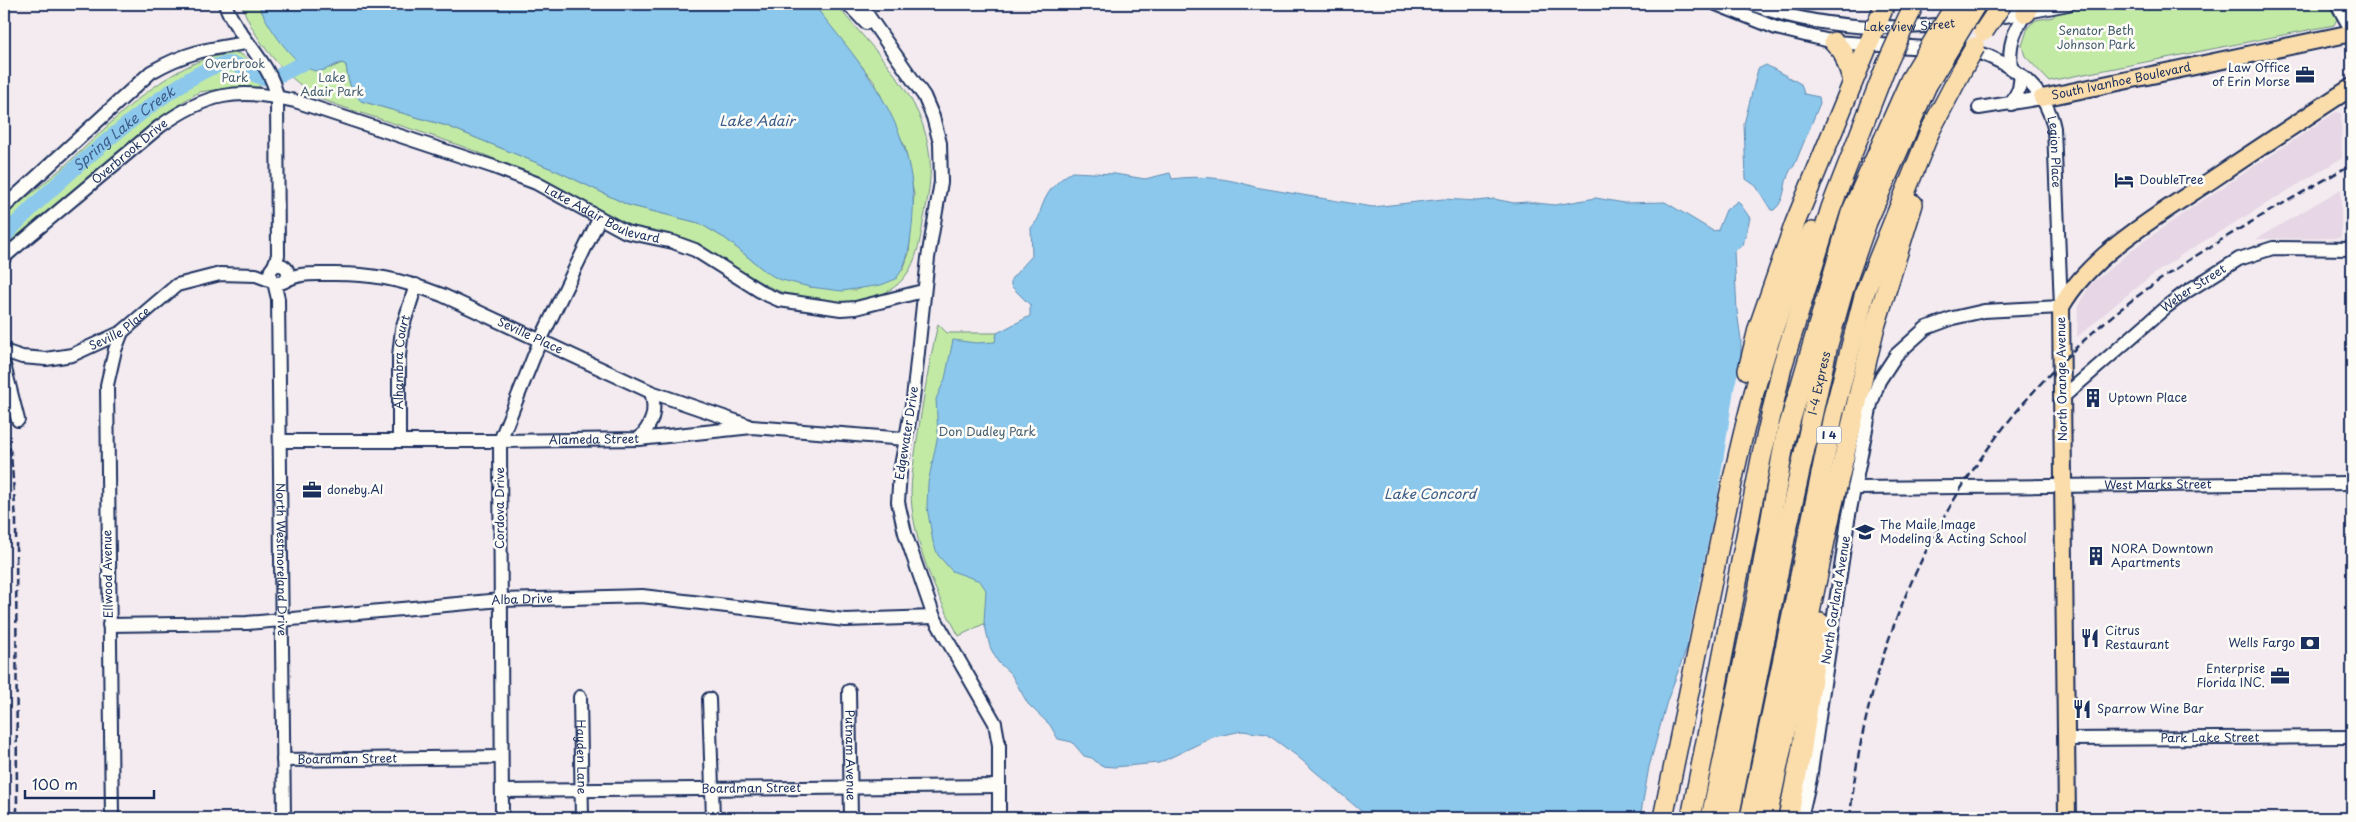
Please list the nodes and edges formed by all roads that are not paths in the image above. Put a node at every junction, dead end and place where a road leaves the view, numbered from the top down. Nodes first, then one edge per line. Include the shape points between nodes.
1 (226, 4) edge
2 (848, 4) edge
3 (860, 4) edge
4 (1716, 4) edge
5 (1752, 4) edge
6 (1885, 4) edge
7 (1914, 4) edge
8 (1956, 4) edge
9 (1976, 4) edge
10 (2002, 4) edge
11 (2068, 4) edge
12 (2337, 4) edge
13 (2027, 8) edge
14 (2352, 32) edge
15 (1871, 37) junction
16 (886, 42) junction
17 (1834, 42) junction
18 (247, 43) junction
19 (1901, 47) joint
20 (1966, 68) junction
21 (2016, 71) junction
22 (1853, 81) junction
23 (1919, 82) junction
24 (2352, 87) edge
25 (277, 97) junction
26 (2042, 98) junction
27 (2011, 104) junction
28 (1979, 108) dead end
29 (4, 207) edge
30 (1831, 208) junction
31 (598, 219) junction
32 (2352, 249) edge
33 (4, 257) edge
34 (279, 264) junction
35 (300, 274) junction
36 (256, 275) junction
37 (278, 282) junction
38 (416, 285) junction
39 (923, 291) junction
40 (2060, 307) junction
41 (122, 332) junction
42 (540, 341) junction
43 (4, 351) edge
44 (4, 365) edge
45 (652, 392) junction
46 (2063, 397) junction
47 (18, 420) dead end
48 (752, 427) junction
49 (639, 439) junction
50 (906, 439) junction
51 (280, 441) junction
52 (400, 441) junction
53 (500, 442) junction
54 (1734, 470) junction
55 (2352, 483) edge
56 (1847, 485) junction
57 (2064, 486) junction
58 (501, 600) junction
59 (934, 618) junction
60 (282, 620) junction
61 (109, 626) junction
62 (849, 691) dead end
63 (580, 697) dead end
64 (709, 699) dead end
65 (2352, 737) edge
66 (2066, 739) junction
67 (501, 756) junction
68 (283, 760) junction
69 (999, 786) junction
70 (850, 787) junction
71 (582, 790) junction
72 (712, 790) junction
73 (502, 791) junction
74 (112, 818) edge
75 (284, 818) edge
76 (502, 818) edge
77 (582, 818) edge
78 (713, 818) edge
79 (850, 818) edge
80 (999, 818) edge
81 (1664, 818) edge
82 (1691, 818) edge
83 (1711, 818) edge
84 (1729, 818) edge
85 (1750, 818) edge
86 (1767, 818) edge
87 (1788, 818) edge
88 (1801, 818) edge
89 (2067, 818) edge

1 - 18 street
2 - 16 street, Edgewater Drive
3 - 16 street, Edgewater Drive
4 - 17 street, Lakeview Street via 1776,28
5 - 15 street, Lakeview Street
6 - 15 highway
7 - 30 highway, bridge via 1886,66
8 - 23 highway, I-4 Express, bridge
9 - 23 highway, I-4 Express, bridge
10 - 20 highway, bridge
11 - 13 street, Lakeview Street
12 - 14 street
13 - 15 street, Lakeview Street
13 - 21 street via 2011,40 2009,53
14 - 26 main road, South Ivanhoe Boulevard
15 - 17 street, Lakeview Street
15 - 19 street, Lakeview Street
15 - 22 highway
16 - 39 street, Edgewater Drive via 924,96 940,143 941,182
17 - 22 highway via 1845,57
18 - 25 street via 274,83
18 - 29 street via 197,51 175,58 151,72
19 - 21 street, Legion Place via 1973,51 1994,57
20 - 56 highway via 1925,172 1872,335
20 - 85 highway, I 4 via 1930,131 1865,292 1833,416
21 - 26 street, Legion Place
21 - 27 street via 2019,89
22 - 54 highway via 1795,223 1757,332 1743,389
23 - 83 highway, I-4 Express via 1851,213 1785,439 1757,597
23 - 84 highway, I-4 Express via 1844,288 1828,345
24 - 40 main road, North Orange Avenue via 2120,243 2075,285
25 - 31 street, Lake Adair Boulevard via 494,167 536,183
25 - 33 street, Overbrook Drive via 214,96 180,111
25 - 34 street
26 - 27 street, South Ivanhoe Boulevard
26 - 40 street, Legion Place via 2052,116 2054,128
27 - 28 street, South Ivanhoe Boulevard
30 - 54 highway via 1817,222 1777,316
30 - 82 highway via 1782,366
31 - 39 street, Lake Adair Boulevard via 626,232 696,250 763,293 793,304 827,309 856,308
31 - 42 street, Cordova Drive
32 - 46 street, Weber Street via 2273,248 2239,259 2166,307
34 - 35 street, Seville Place
34 - 36 street, Seville Place
34 - 37 street, North Westmoreland Drive via 269,272
35 - 37 street, Seville Place
35 - 38 street, Seville Place via 372,274
36 - 37 street, Seville Place
36 - 41 street, Seville Place via 220,274 177,285
37 - 51 street, North Westmoreland Drive
38 - 42 street, Seville Place
38 - 52 street, Alhambra Court via 402,329 399,356
39 - 50 street, Edgewater Drive via 914,399
40 - 46 main road, North Orange Avenue
40 - 56 street, North Garland Avenue via 1984,311 1926,328 1896,355 1876,388
41 - 43 street, Seville Place via 72,355 46,359 22,357
41 - 61 street, Ellwood Avenue via 107,385
42 - 45 street, Seville Place
42 - 53 street, Cordova Drive
44 - 47 street
45 - 48 street, Seville Place
45 - 49 street via 654,416
46 - 57 main road, North Orange Avenue
48 - 49 street, Alameda Street
48 - 50 street, Alameda Street
49 - 53 street, Alameda Street
50 - 59 street, Edgewater Drive via 898,486 900,512
51 - 52 street, Alameda Street
51 - 60 street, North Westmoreland Drive
52 - 53 street, Alameda Street
53 - 58 street, Cordova Drive
54 - 81 highway
55 - 57 street, West Marks Street
56 - 57 street, West Marks Street
56 - 86 highway via 1817,577
56 - 87 highway
56 - 88 street, North Garland Avenue via 1831,628 1810,779
57 - 66 main road, North Orange Avenue
58 - 59 street, Alba Drive via 642,596 845,620
58 - 60 street, Alba Drive
58 - 67 street, Cordova Drive
59 - 69 street, Edgewater Drive via 995,723
60 - 61 street, Alba Drive
60 - 68 street, North Westmoreland Drive
61 - 74 street, Ellwood Avenue
62 - 70 street, Putnam Avenue
63 - 71 street, Hayden Lane
64 - 72 street
65 - 66 street, Park Lake Street
66 - 89 main road, North Orange Avenue
67 - 68 street, Boardman Street
67 - 73 street, Cordova Drive
68 - 75 street, North Westmoreland Drive
69 - 70 street, Boardman Street
69 - 80 street, Edgewater Drive
70 - 72 street, Boardman Street
70 - 79 street, Putnam Avenue
71 - 72 street, Boardman Street
71 - 73 street, Boardman Street
71 - 77 street, Hayden Lane
72 - 78 street
73 - 76 street, Cordova Drive

